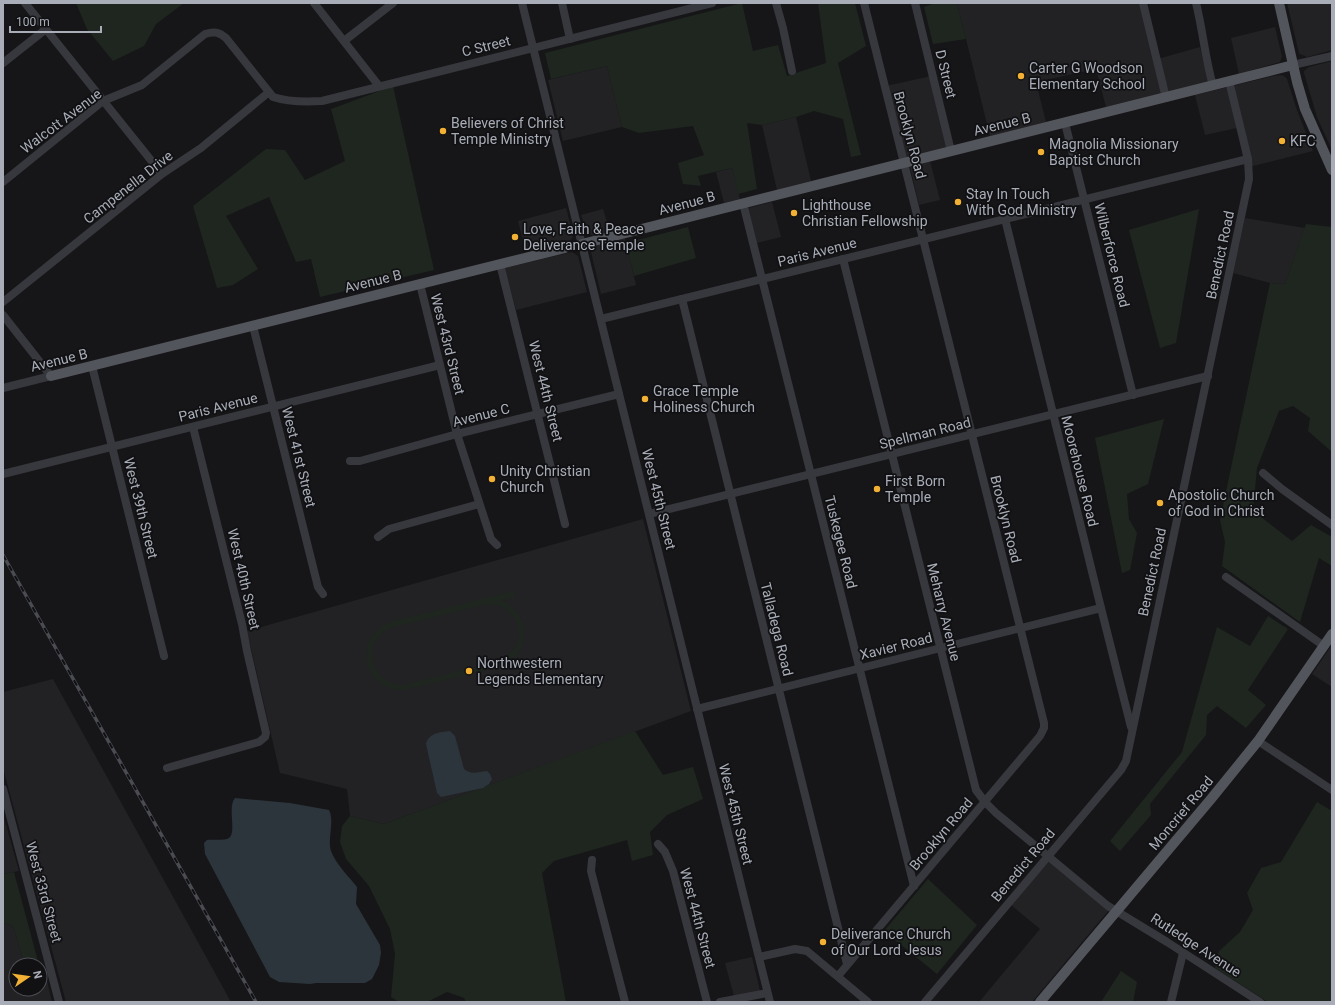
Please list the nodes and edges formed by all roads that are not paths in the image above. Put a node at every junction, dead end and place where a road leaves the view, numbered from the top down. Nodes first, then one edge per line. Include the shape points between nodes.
1 (25, 3) edge
2 (314, 3) edge
3 (393, 3) edge
4 (522, 3) edge
5 (562, 3) edge
6 (712, 3) edge
7 (776, 3) edge
8 (864, 3) edge
9 (916, 3) edge
10 (1143, 3) edge
11 (1196, 3) edge
12 (1279, 3) edge
13 (46, 29) junction
14 (570, 39) junction
15 (344, 41) junction
16 (532, 47) junction
17 (1332, 56) edge
18 (3, 63) edge
19 (1293, 65) junction
20 (792, 71) dead end
21 (1229, 82) junction
22 (380, 86) junction
23 (1213, 86) junction
24 (269, 92) junction
25 (1166, 98) junction
26 (103, 101) junction
27 (1066, 123) junction
28 (951, 151) junction
29 (1248, 159) junction
30 (904, 163) junction
31 (1332, 170) edge
32 (162, 174) junction
33 (3, 182) edge
34 (1085, 199) junction
35 (744, 203) junction
36 (1005, 219) junction
37 (923, 239) junction
38 (582, 244) junction
39 (564, 248) joint
40 (843, 259) junction
41 (500, 264) junction
42 (763, 279) junction
43 (420, 284) junction
44 (682, 299) junction
45 (3, 302) edge
46 (3, 315) edge
47 (601, 319) junction
48 (254, 326) junction
49 (440, 365) junction
50 (92, 366) junction
51 (51, 376) junction
52 (1208, 376) junction
53 (3, 388) edge
54 (619, 394) junction
55 (1133, 395) junction
56 (273, 407) junction
57 (1052, 414) junction
58 (538, 415) junction
59 (193, 427) junction
60 (457, 434) junction
61 (972, 434) junction
62 (112, 446) junction
63 (892, 454) junction
64 (350, 461) dead end
65 (3, 474) edge
66 (811, 474) junction
67 (1263, 474) dead end
68 (730, 495) junction
69 (479, 504) junction
70 (649, 514) junction
71 (565, 524) dead end
72 (1332, 525) edge
73 (378, 537) dead end
74 (497, 545) dead end
75 (1226, 577) dead end
76 (324, 594) dead end
77 (1101, 608) junction
78 (1020, 629) junction
79 (1332, 634) edge
80 (1324, 646) junction
81 (940, 648) junction
82 (164, 656) dead end
83 (859, 669) junction
84 (779, 689) junction
85 (697, 709) junction
86 (1132, 729) junction
87 (1258, 741) junction
88 (167, 768) dead end
89 (3, 789) edge
90 (1332, 790) edge
91 (985, 802) junction
92 (658, 844) dead end
93 (1048, 856) junction
94 (592, 860) dead end
95 (914, 886) junction
96 (1117, 911) junction
97 (1183, 953) junction
98 (759, 957) junction
99 (847, 964) junction
100 (838, 976) junction
101 (768, 993) junction
102 (59, 1002) edge
103 (625, 1002) edge
104 (707, 1002) edge
105 (720, 1002) edge
106 (770, 1002) edge
107 (868, 1002) edge
108 (925, 1002) edge
109 (1040, 1002) edge
110 (1171, 1002) edge
111 (1260, 1002) edge

1 - 13 street
2 - 15 street
3 - 15 street
4 - 16 street, West 45th Street
5 - 14 street
6 - 14 street, C Street
7 - 20 street
8 - 30 street, Brooklyn Road
9 - 28 street, D Street
10 - 25 street
11 - 23 street
12 - 19 main road
13 - 18 street
13 - 26 street
14 - 16 street, C Street
15 - 22 street
16 - 22 street, C Street
16 - 38 street, West 45th Street
17 - 19 street, Avenue B
19 - 21 main road, Avenue B
19 - 31 main road via 1307,115
21 - 23 main road, Avenue B
21 - 29 street, Benedict Road
22 - 24 street, C Street via 322,101 308,102 280,99 273,97
23 - 25 main road, Avenue B
24 - 26 street, Walcott Avenue via 226,38 216,32 205,34 142,85
24 - 32 street, Campenella Drive via 201,148
25 - 27 main road, Avenue B
26 - 32 street
26 - 33 street, Walcott Avenue
27 - 28 main road, Avenue B
27 - 34 street, Wilberforce Road
28 - 30 main road, Avenue B
29 - 34 street, Paris Avenue
29 - 52 street, Benedict Road via 1249,179
30 - 35 main road, Avenue B
30 - 37 street, Brooklyn Road
32 - 45 street, Campenella Drive
34 - 36 street, Paris Avenue
34 - 55 street, Wilberforce Road
35 - 38 main road, Avenue B
35 - 42 street, Tuskegee Road
36 - 37 street, Paris Avenue
36 - 57 street, Moorehouse Road
37 - 40 street, Paris Avenue
37 - 61 street, Brooklyn Road
38 - 39 street, Avenue B
38 - 47 street, West 45th Street
39 - 41 main road, Avenue B
40 - 42 street, Paris Avenue
40 - 63 street, Meharry Avenue
41 - 43 main road, Avenue B
41 - 58 street, West 44th Street
42 - 44 street, Paris Avenue
42 - 66 street, Tuskegee Road
43 - 48 main road, Avenue B
43 - 49 street, West 43rd Street
44 - 47 street, Paris Avenue
44 - 68 street, Talladega Road
46 - 51 street
47 - 54 street, West 45th Street
48 - 50 main road, Avenue B
48 - 56 street, West 41st Street
49 - 56 street, Paris Avenue
49 - 60 street, West 43rd Street
50 - 51 main road, Avenue B
50 - 62 street, West 39th Street
51 - 53 street, Avenue B
52 - 55 street, Spellman Road
52 - 86 street, Benedict Road
54 - 58 street, Avenue C
54 - 70 street, West 45th Street
55 - 57 street, Spellman Road
56 - 59 street, Paris Avenue
56 - 76 street, West 41st Street via 318,587
57 - 61 street, Spellman Road
57 - 77 street, Moorehouse Road
58 - 60 street, Avenue C
58 - 71 street, West 44th Street
59 - 62 street, Paris Avenue
59 - 88 street, West 40th Street via 266,729 265,737 259,742
60 - 64 street, Avenue C via 360,461
60 - 69 street, West 43rd Street
61 - 63 street, Spellman Road
61 - 78 street, Brooklyn Road
62 - 65 street, Paris Avenue
62 - 82 street, West 39th Street
63 - 66 street, Spellman Road
63 - 81 street, Meharry Avenue
66 - 68 street, Spellman Road
66 - 83 street, Tuskegee Road
67 - 72 street
68 - 70 street, Spellman Road
68 - 84 street, Talladega Road
69 - 73 street via 389,529
69 - 74 street, West 43rd Street via 490,539
70 - 85 street, West 45th Street
75 - 80 street
77 - 78 street, Xavier Road
77 - 86 street, Moorehouse Road
78 - 81 street, Xavier Road
78 - 91 street, Brooklyn Road via 1044,728
79 - 80 main road, Moncrief Road
80 - 87 main road, Moncrief Road
81 - 83 street, Xavier Road
81 - 91 street, Meharry Avenue via 973,784
83 - 84 street, Xavier Road
83 - 95 street, Tuskegee Road
84 - 85 street, Xavier Road
84 - 99 street, Talladega Road
85 - 98 street, West 45th Street
86 - 93 street, Benedict Road via 1126,761 1121,770
87 - 90 street
87 - 96 main road, Moncrief Road
89 - 102 street, West 33rd Street
91 - 93 street, Meharry Avenue
91 - 95 street, Brooklyn Road
92 - 104 street, West 44th Street via 665,852 673,871
93 - 96 street, Meharry Avenue
93 - 108 street, Benedict Road
94 - 103 street via 591,871
95 - 99 street, Brooklyn Road
96 - 97 street, Rutledge Avenue
96 - 109 main road, Moncrief Road
97 - 110 street
97 - 111 street, Rutledge Avenue
98 - 100 street via 801,949 812,954
98 - 101 street, West 45th Street
99 - 100 street, Brooklyn Road
100 - 107 street
101 - 105 street
101 - 106 street, West 45th Street

